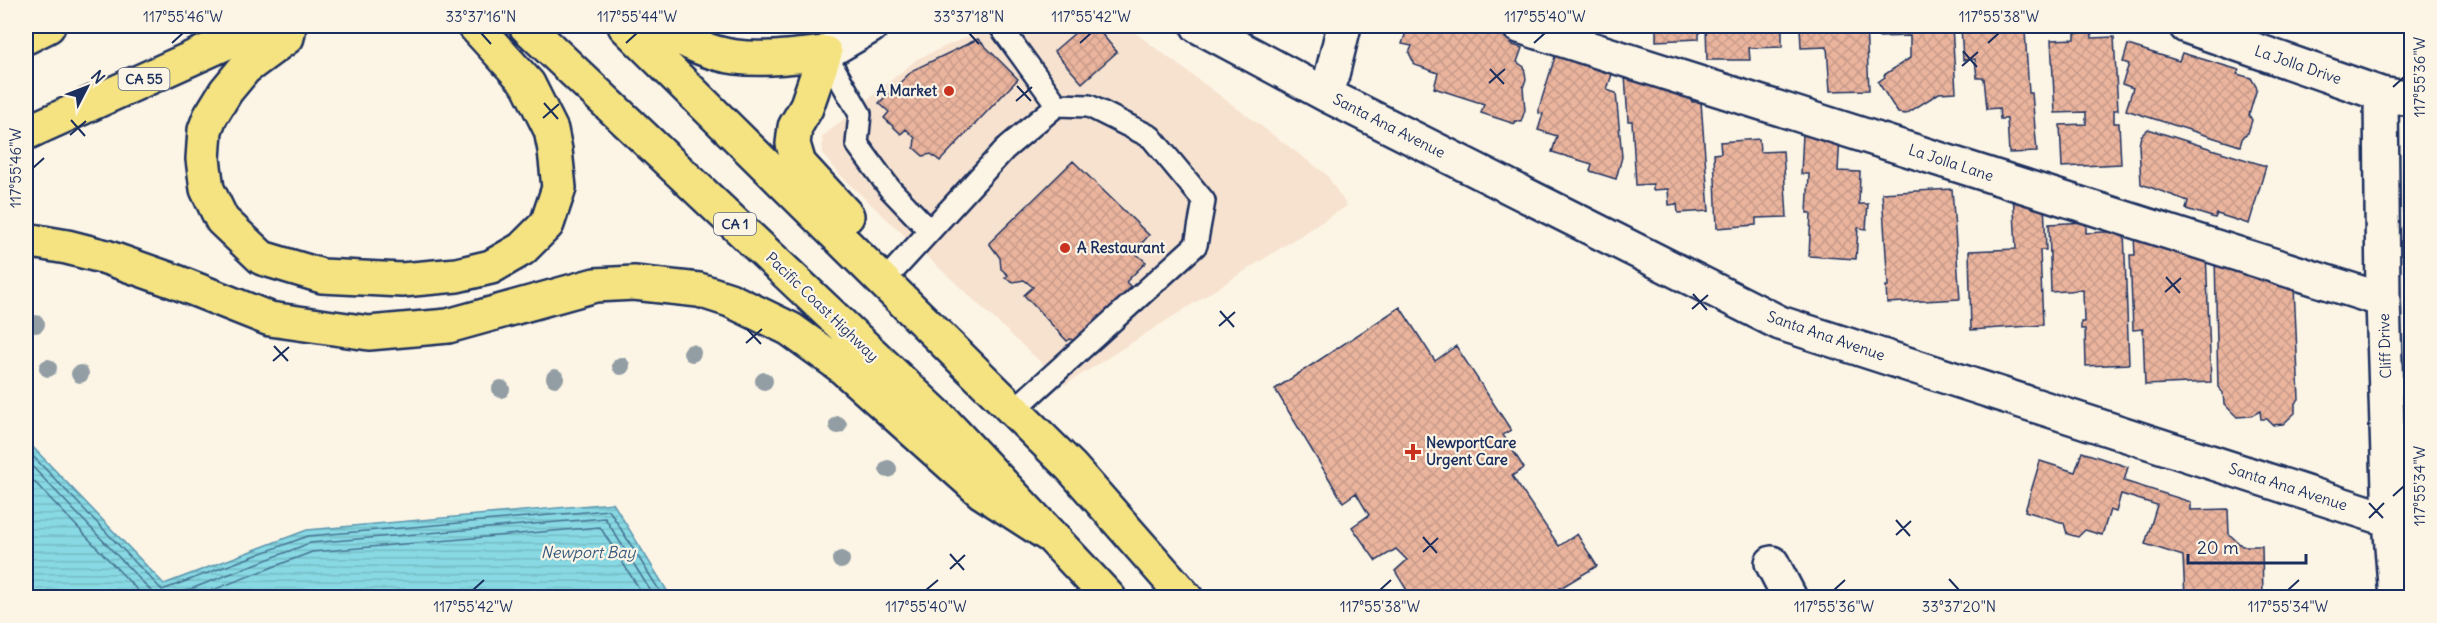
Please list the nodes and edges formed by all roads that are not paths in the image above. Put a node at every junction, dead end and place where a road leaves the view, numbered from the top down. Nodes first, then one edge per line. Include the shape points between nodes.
1 (48, 26) edge
2 (263, 26) edge
3 (289, 26) edge
4 (475, 26) edge
5 (526, 26) edge
6 (625, 26) edge
7 (661, 26) edge
8 (871, 26) edge
9 (1000, 26) edge
10 (1198, 26) edge
11 (1344, 26) edge
12 (1519, 26) edge
13 (2186, 26) edge
14 (26, 37) edge
15 (825, 53) junction
16 (1327, 95) junction
17 (2396, 96) edge
18 (1057, 105) junction
19 (26, 133) edge
20 (930, 231) junction
21 (26, 240) edge
22 (896, 268) junction
23 (2384, 300) junction
24 (918, 318) junction
25 (1014, 410) junction
26 (2390, 520) junction
27 (1055, 539) junction
28 (1772, 564) dead end
29 (1109, 597) edge
30 (1186, 597) edge
31 (1791, 597) edge
32 (2396, 597) edge

1 - 14 main road
2 - 19 main road, CA 55
3 - 4 main road via 287,37 245,68 210,117 203,159 207,189 222,220 262,258 322,276 402,280 457,275 490,267 522,249 547,224 559,188 551,130 528,84
5 - 27 main road, Pacific Coast Highway / CA 1 via 944,422
6 - 24 main road
7 - 15 main road via 681,39 733,58 770,59
8 - 15 street
9 - 18 lane
10 - 16 street, Santa Ana Avenue
11 - 16 street
12 - 23 street, La Jolla Lane
13 - 17 street, La Jolla Drive
15 - 20 lane via 860,114 857,144 890,189
15 - 22 main road via 795,128 799,164
16 - 26 street, Santa Ana Avenue via 1780,323
17 - 23 street, Cliff Drive
18 - 20 lane via 1005,149
18 - 25 lane via 1089,106 1151,137 1204,201 1196,245
20 - 22 lane
21 - 27 main road via 106,257 270,319 369,333 448,326 595,285 634,283 699,290 730,300 790,329 840,365 982,492
22 - 24 main road
23 - 26 street, Cliff Drive
24 - 25 main road
25 - 30 main road via 1071,467
26 - 32 street, Cliff Drive
27 - 29 main road, Pacific Coast Highway / CA 1
28 - 31 street

